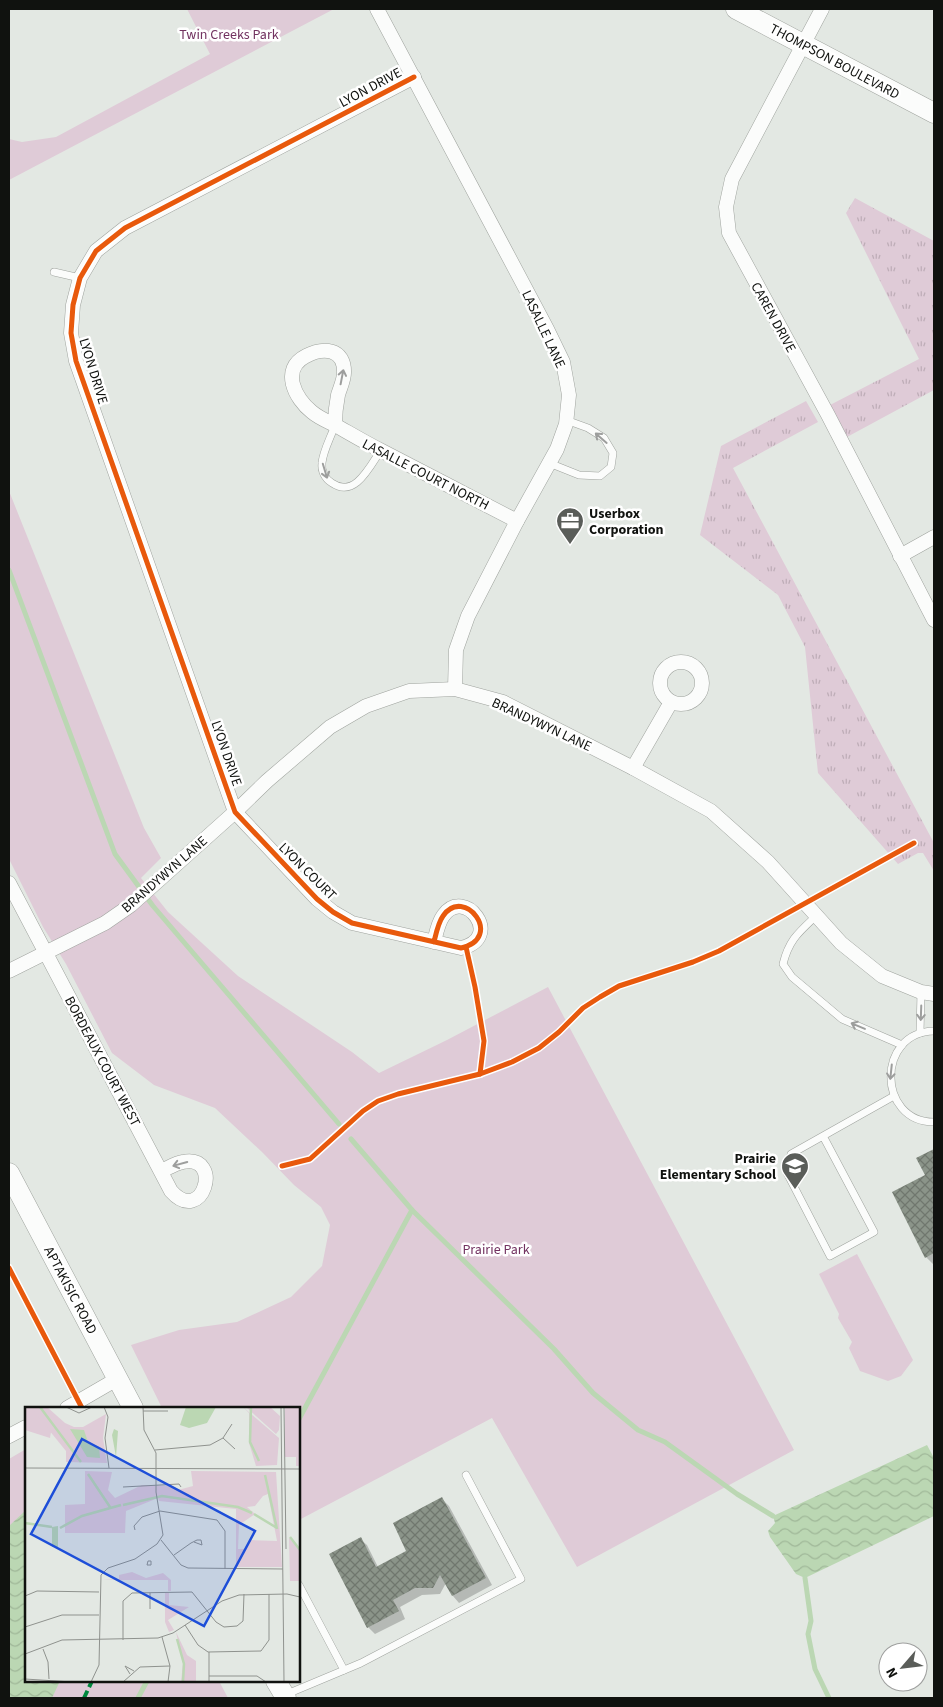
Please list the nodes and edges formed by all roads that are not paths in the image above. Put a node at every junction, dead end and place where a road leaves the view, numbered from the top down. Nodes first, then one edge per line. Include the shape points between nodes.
1 (378, 9) edge
2 (736, 9) edge
3 (822, 9) edge
4 (804, 43) junction
5 (414, 77) junction
6 (934, 113) edge
7 (54, 272) dead end
8 (80, 278) junction
9 (566, 420) junction
10 (334, 425) junction
11 (380, 450) junction
12 (549, 463) junction
13 (517, 521) junction
14 (934, 537) edge
15 (900, 556) junction
16 (934, 620) edge
17 (455, 689) junction
18 (671, 702) dead end
19 (633, 768) junction
20 (235, 812) junction
21 (9, 883) edge
22 (816, 916) junction
23 (434, 942) dead end
24 (45, 952) junction
25 (9, 971) edge
26 (928, 993) edge
27 (934, 1031) edge
28 (920, 1033) junction
29 (902, 1045) junction
30 (894, 1096) junction
31 (934, 1122) edge
32 (823, 1136) junction
33 (161, 1171) dead end
34 (9, 1172) edge
35 (117, 1379) junction
36 (69, 1407) edge
37 (132, 1407) edge
38 (25, 1428) edge
39 (9, 1436) edge
40 (466, 1475) dead end
41 (300, 1587) edge
42 (344, 1670) junction
43 (282, 1692) edge

1 - 5 street, LASALLE LANE
2 - 4 main road, THOMPSON BOULEVARD
3 - 4 street, CAREN DRIVE
4 - 6 main road, THOMPSON BOULEVARD
4 - 15 street, CAREN DRIVE via 732,179 726,207 729,233
5 - 8 street, LYON DRIVE via 125,228 96,251
5 - 9 street, LASALLE LANE via 562,362 569,395
7 - 8 lane
8 - 20 street, LYON DRIVE via 70,332 76,361
9 - 12 street, LASALLE LANE via 557,450
12 -> 9 lane via 579,475 600,476 611,467 613,453 604,438
10 -> 10 street, LASALLE COURT NORTH via 344,369 339,357 331,351 322,350 298,362 292,382 306,407
10 - 11 street, LASALLE COURT NORTH
10 -> 11 lane via 322,466 327,479 334,485 344,488 357,483
11 - 13 street, LASALLE COURT NORTH
12 - 13 street, LASALLE LANE
13 - 17 street, LASALLE LANE via 468,616 456,650
14 - 15 street
15 - 16 street, CAREN DRIVE
17 - 19 street, BRANDYWYN LANE via 503,702
17 - 20 street, BRANDYWYN LANE via 409,691 366,706 330,726
18 - 19 street
19 - 22 street, BRANDYWYN LANE via 710,810 768,862
20 - 23 street, LYON COURT via 333,912 352,923
20 - 24 street, BRANDYWYN LANE via 131,904 105,923
21 - 24 street, BORDEAUX COURT WEST
22 - 26 street, BRANDYWYN LANE via 840,943 882,976
29 -> 22 lane via 842,1019 792,977 783,964 787,948
24 - 25 street, BRANDYWYN LANE
24 - 33 street, BORDEAUX COURT WEST
26 -> 28 lane
27 - 28 lane
28 - 29 lane
29 -> 30 lane via 890,1069
30 - 31 lane via 902,1109 914,1118
30 - 32 lane
32 - 32 lane via 791,1154 787,1173 830,1256 874,1232
34 - 35 main road, APTAKISIC ROAD
35 - 36 street
35 - 37 main road, APTAKISIC ROAD
38 - 39 street
40 - 42 lane via 521,1579
41 - 42 lane
42 - 43 lane

